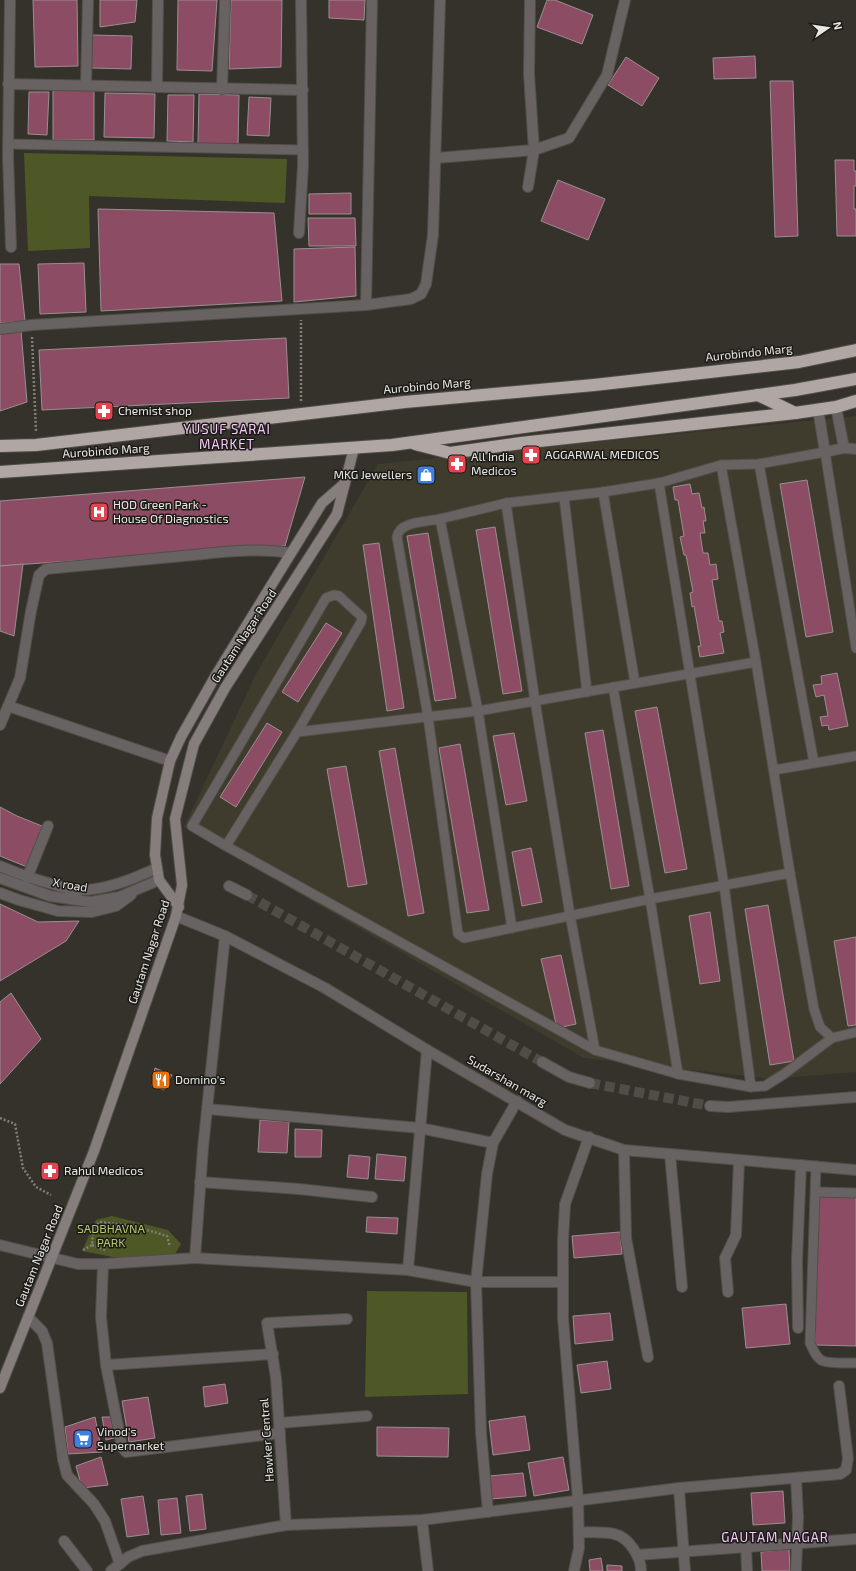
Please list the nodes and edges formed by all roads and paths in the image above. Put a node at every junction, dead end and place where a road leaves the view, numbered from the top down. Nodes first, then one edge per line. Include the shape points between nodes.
1 (10, 0) edge
2 (88, 0) edge
3 (158, 0) edge
4 (225, 0) edge
5 (301, 0) edge
6 (372, 0) edge
7 (440, 0) edge
8 (530, 0) edge
9 (626, 0) edge
10 (8, 84) junction
11 (86, 85) junction
12 (157, 87) junction
13 (222, 89) junction
14 (303, 90) junction
15 (8, 144) junction
16 (303, 150) junction
17 (534, 150) junction
18 (4, 156) edge
19 (436, 158) junction
20 (528, 186) dead end
21 (300, 233) dead end
22 (11, 247) dead end
23 (366, 304) junction
24 (301, 308) junction
25 (32, 324) junction
26 (0, 329) edge
27 (856, 350) edge
28 (856, 379) edge
29 (758, 395) junction
30 (856, 401) edge
31 (836, 407) junction
32 (818, 409) junction
33 (795, 413) junction
34 (301, 414) junction
35 (408, 442) junction
36 (36, 445) junction
37 (0, 446) edge
38 (354, 448) junction
39 (844, 448) junction
40 (856, 450) edge
41 (824, 452) junction
42 (759, 464) junction
43 (721, 465) junction
44 (0, 472) edge
45 (659, 482) junction
46 (345, 483) junction
47 (603, 492) junction
48 (564, 497) junction
49 (506, 504) junction
50 (440, 519) junction
51 (290, 554) junction
52 (856, 648) edge
53 (756, 662) junction
54 (689, 674) junction
55 (635, 683) junction
56 (613, 687) junction
57 (587, 692) junction
58 (535, 701) junction
59 (8, 706) junction
60 (478, 711) junction
61 (428, 717) junction
62 (0, 725) edge
63 (297, 732) junction
64 (856, 756) edge
65 (170, 761) junction
66 (814, 763) junction
67 (774, 770) junction
68 (48, 826) dead end
69 (226, 846) junction
70 (0, 866) edge
71 (157, 868) junction
72 (790, 872) junction
73 (0, 878) edge
74 (28, 878) junction
75 (159, 880) junction
76 (724, 885) junction
77 (229, 886) dead end
78 (140, 889) junction
79 (0, 893) edge
80 (247, 895) tunnel mouth
81 (650, 899) junction
82 (178, 911) junction
83 (570, 915) junction
84 (512, 928) junction
85 (225, 936) junction
86 (856, 1032) edge
87 (832, 1038) junction
88 (427, 1050) junction
89 (595, 1050) junction
90 (542, 1062) tunnel mouth
91 (678, 1074) junction
92 (590, 1083) tunnel mouth
93 (751, 1087) junction
94 (856, 1097) edge
95 (517, 1101) junction
96 (710, 1106) tunnel mouth
97 (207, 1109) junction
98 (0, 1118) edge
99 (420, 1128) junction
100 (589, 1137) junction
101 (493, 1143) junction
102 (624, 1150) junction
103 (670, 1154) junction
104 (739, 1160) junction
105 (801, 1165) junction
106 (816, 1166) junction
107 (856, 1170) edge
108 (200, 1182) junction
109 (816, 1192) junction
110 (856, 1193) edge
111 (51, 1195) dead end
112 (372, 1198) dead end
113 (0, 1245) edge
114 (92, 1245) junction
115 (169, 1249) dead end
116 (82, 1251) dead end
117 (106, 1251) dead end
118 (52, 1258) junction
119 (196, 1258) junction
120 (103, 1264) junction
121 (408, 1270) junction
122 (476, 1282) junction
123 (564, 1282) junction
124 (682, 1287) dead end
125 (728, 1292) dead end
126 (28, 1317) junction
127 (347, 1319) dead end
128 (798, 1328) dead end
129 (273, 1354) junction
130 (648, 1357) dead end
131 (856, 1363) edge
132 (106, 1365) junction
133 (839, 1386) dead end
134 (0, 1388) edge
135 (367, 1416) dead end
136 (280, 1428) junction
137 (796, 1478) junction
138 (679, 1488) junction
139 (578, 1500) junction
140 (488, 1512) junction
141 (422, 1520) junction
142 (286, 1525) junction
143 (579, 1532) junction
144 (856, 1539) edge
145 (64, 1541) dead end
146 (796, 1545) junction
147 (746, 1546) junction
148 (683, 1551) junction
149 (637, 1555) junction
150 (120, 1564) junction
151 (87, 1571) edge
152 (111, 1571) edge
153 (428, 1571) edge
154 (574, 1571) edge
155 (641, 1571) edge
156 (685, 1571) edge
157 (747, 1571) edge
158 (796, 1571) edge

1 - 10 street
2 - 11 street
3 - 12 street
4 - 13 street
5 - 14 street
6 - 23 street
7 - 19 street
8 - 17 street via 529,74
9 - 17 street via 608,75 569,138
10 - 11 street
10 - 15 street
11 - 12 street
12 - 13 street
13 - 14 street
14 - 16 street
15 - 16 lane
15 - 18 street
16 - 21 street
17 - 19 street
17 - 20 street
18 - 22 street
19 - 23 street via 432,244 426,284 421,294 411,299
23 - 24 street
24 - 25 street
24 - 34 path
25 - 26 street
25 - 36 path
27 - 34 highway, Aurobindo Marg via 799,362
28 - 29 highway, Aurobindo Marg
29 - 33 highway
29 - 35 highway, Aurobindo Marg
30 - 31 highway
31 - 32 highway
31 - 39 street
32 - 33 highway
32 - 41 street
33 - 35 highway via 450,452
34 - 36 highway, Aurobindo Marg
35 - 38 highway, Aurobindo Marg
36 - 37 highway, Aurobindo Marg
38 - 44 highway, Aurobindo Marg
38 - 46 street, Gautam Nagar Road
39 - 40 street
39 - 41 street
41 - 42 lane
41 - 52 lane
42 - 43 lane
42 - 66 lane
43 - 45 lane
43 - 53 lane
45 - 47 lane
45 - 54 lane
46 - 51 street via 322,503
46 - 82 street, Gautam Nagar Road via 337,514 225,688 194,744 175,819 182,886
47 - 48 lane
47 - 55 lane
48 - 49 lane
48 - 57 lane
49 - 50 lane
49 - 58 lane
50 - 60 lane
50 - 61 lane via 404,526 398,532
51 - 59 street via 280,551 216,553 46,569 39,575 20,678
51 - 65 street via 216,675
53 - 54 lane
53 - 67 lane
54 - 55 lane
54 - 76 lane
55 - 56 lane
56 - 57 lane
56 - 81 lane
57 - 58 lane
58 - 60 lane
58 - 83 lane
59 - 62 street
59 - 65 street
60 - 61 lane
60 - 84 lane
61 - 63 lane
61 - 84 lane via 457,932 464,938
63 - 69 lane
63 - 69 lane via 362,620 362,617 339,596 326,598 192,826
64 - 66 lane
65 - 71 street via 157,818
66 - 67 lane
67 - 72 lane
68 - 74 street
69 - 89 lane
70 - 74 street
71 - 74 street via 135,878 93,890 76,890
71 - 75 street
72 - 76 lane
72 - 87 lane via 814,1009 820,1027
73 - 78 street, X road via 50,896 91,902 119,897
75 - 78 street, X road
75 - 82 street
76 - 81 lane
76 - 93 lane
77 - 80 street
78 - 79 street via 116,906 92,912 58,911
81 - 83 lane
81 - 91 lane
82 - 85 street, Sudarshan marg
82 - 118 street, Gautam Nagar Road via 94,1151
83 - 84 lane
83 - 89 lane
85 - 88 street, Sudarshan marg via 325,988
85 - 97 street
86 - 87 lane
87 - 93 lane via 765,1086
88 - 95 street, Sudarshan marg
88 - 99 street
89 - 91 lane
90 - 92 street via 569,1077
91 - 93 lane
94 - 96 street via 728,1107
95 - 100 street, Sudarshan marg via 565,1130
95 - 101 street
97 - 99 street
97 - 108 street
98 - 111 path via 15,1124 23,1168 36,1187
99 - 101 street
99 - 121 street
100 - 102 street, Sudarshan marg
100 - 123 street via 565,1204
101 - 122 street via 487,1174
102 - 103 street, Sudarshan marg
102 - 130 street via 626,1238
103 - 104 street, Sudarshan marg
103 - 124 street
104 - 105 street, Sudarshan marg
104 - 125 street via 736,1235 726,1258
105 - 106 street, Sudarshan marg
105 - 128 street via 797,1260
106 - 107 street, Sudarshan marg
106 - 109 lane
108 - 112 street via 299,1189
108 - 119 street
109 - 110 lane
109 - 131 lane via 810,1343 821,1360
113 - 118 street
114 - 115 path via 99,1222 134,1226 167,1236
114 - 116 path
114 - 117 path
118 - 120 street via 78,1264
118 - 126 street, Gautam Nagar Road
119 - 120 street
119 - 121 street
120 - 132 street via 101,1317
121 - 122 street
122 - 123 street
122 - 140 street via 481,1432
123 - 139 street via 563,1318
126 - 134 street, Gautam Nagar Road
126 - 150 street via 42,1331 46,1343 67,1475 105,1520
127 - 129 street, Hawker Central via 267,1323
129 - 132 street
129 - 136 street, Hawker Central
132 - 136 street via 122,1447 126,1452
133 - 137 street via 848,1458 846,1470 840,1474
135 - 136 street
136 - 142 street, Hawker Central
137 - 138 street
137 - 146 street
138 - 139 street
138 - 148 street
139 - 140 street
139 - 143 street
140 - 141 street
141 - 142 street
141 - 153 street
142 - 150 street via 142,1551
143 - 149 street via 620,1536
143 - 154 street via 579,1548
144 - 146 street
145 - 151 street
146 - 147 street
146 - 158 street
147 - 148 street
147 - 157 street
148 - 149 street
148 - 156 street
149 - 155 street
150 - 152 street

